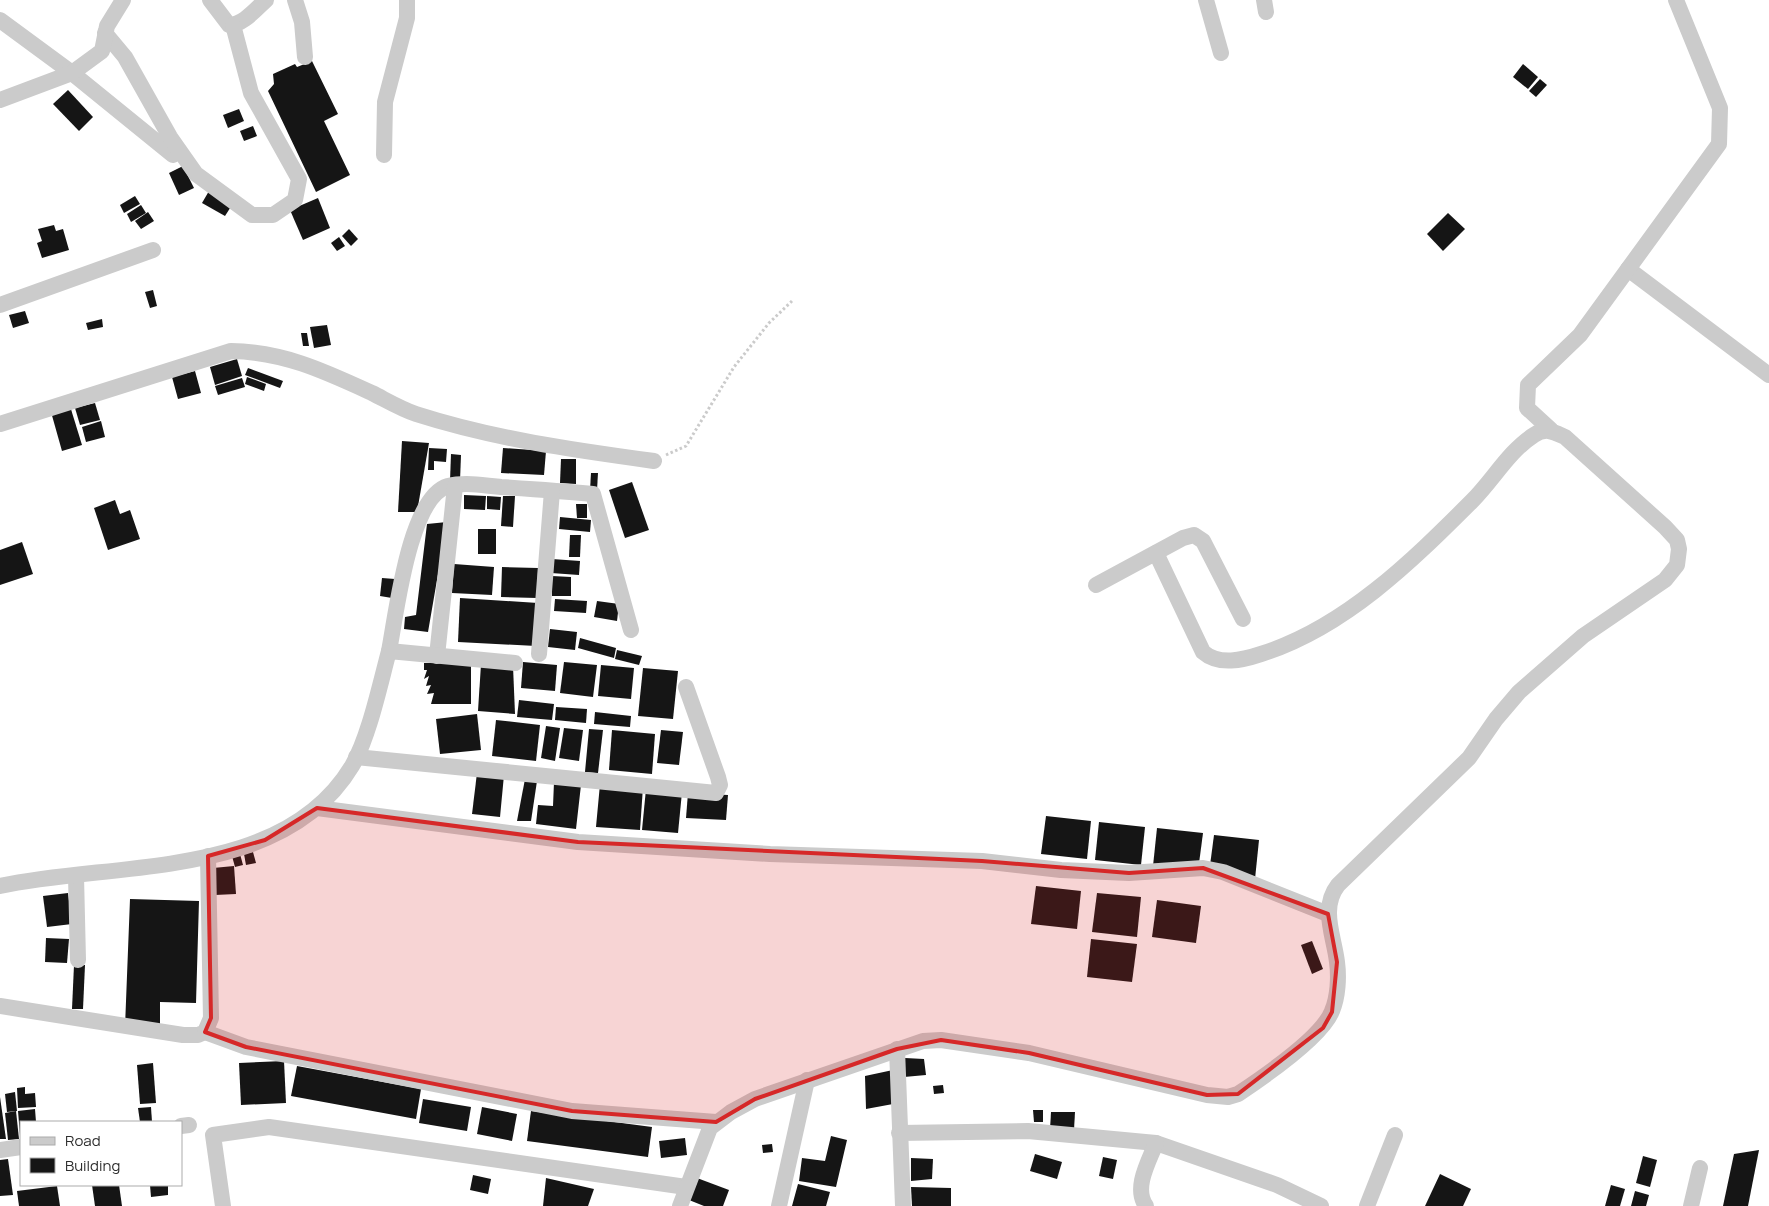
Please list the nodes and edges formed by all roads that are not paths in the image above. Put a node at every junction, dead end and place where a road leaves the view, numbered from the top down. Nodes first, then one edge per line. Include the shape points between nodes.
1 (123, 0) edge
2 (210, 0) edge
3 (266, 0) edge
4 (295, 0) edge
5 (407, 0) edge
6 (1206, 0) edge
7 (1676, 0) edge
8 (0, 20) edge
9 (233, 25) junction
10 (105, 33) junction
11 (1221, 53) dead end
12 (304, 57) dead end
13 (72, 72) junction
14 (0, 100) edge
15 (173, 155) dead end
16 (384, 155) dead end
17 (153, 250) dead end
18 (1628, 269) junction
19 (0, 305) edge
20 (1769, 375) edge
21 (0, 424) edge
22 (1551, 430) junction
23 (654, 461) road end
24 (455, 486) junction
25 (552, 491) junction
26 (1156, 553) junction
27 (1096, 585) dead end
28 (1243, 619) dead end
29 (631, 630) dead end
30 (389, 651) junction
31 (539, 654) dead end
32 (437, 656) junction
33 (515, 663) dead end
34 (686, 687) dead end
35 (356, 757) junction
36 (317, 808) junction
37 (208, 856) junction
38 (76, 876) junction
39 (0, 886) edge
40 (1328, 914) junction
41 (78, 960) dead end
42 (0, 1006) edge
43 (205, 1032) junction
44 (897, 1049) junction
45 (807, 1080) junction
46 (716, 1122) junction
47 (898, 1133) junction
48 (1395, 1135) dead end
49 (1156, 1144) junction
50 (20, 1147) edge
51 (0, 1150) edge
52 (1700, 1168) dead end
53 (686, 1187) junction
54 (223, 1206) edge
55 (680, 1206) edge
56 (779, 1206) edge
57 (903, 1206) edge
58 (1146, 1206) edge
59 (1321, 1206) edge
60 (1367, 1206) edge
61 (1691, 1206) edge

1 - 10 street
2 - 9 street via 225,21
3 - 9 street
4 - 12 street via 302,22
5 - 16 street via 407,18 385,102
6 - 11 street
7 - 18 street via 1720,108 1719,144
8 - 13 street
9 - 10 street via 251,93 299,179 295,200 273,215 252,215 196,174 170,137 125,56
10 - 13 street via 102,51
13 - 14 street
13 - 15 street
17 - 19 street
18 - 20 street
18 - 22 street via 1580,335 1528,385 1527,408
21 - 23 street via 231,351 259,351 294,359 414,413 469,429 564,448
22 - 26 street via 1542,430 1520,445 1473,500 1415,556 1340,616 1290,645 1251,657 1226,660 1214,659 1203,652
22 - 40 street via 1566,438 1670,532 1677,540 1677,565 1665,580 1583,636 1519,692 1469,758 1338,885 1329,901
24 - 25 street via 468,484
24 - 30 street via 447,486 437,492 418,520
24 - 32 street
25 - 29 street via 593,494
25 - 31 street
26 - 27 street
26 - 28 street via 1189,535 1198,537
30 - 32 street
30 - 35 street
32 - 33 street
34 - 35 street via 720,785 716,793
35 - 36 street via 332,794
36 - 37 street via 265,840
36 - 40 street via 578,842 770,854 982,861 1061,870 1129,873 1203,868 1223,872
37 - 38 street
37 - 43 street via 210,1018
38 - 39 street
38 - 41 street
40 - 44 street via 1338,980 1332,1012 1322,1028 1238,1094 1207,1096 1038,1054 941,1040 923,1041
42 - 43 street via 183,1035
43 - 46 street via 246,1047 572,1110
44 - 45 street
44 - 47 street
45 - 46 street via 755,1098
45 - 56 street
46 - 53 street via 710,1128
47 - 49 street via 1028,1131
47 - 57 street
48 - 60 street
49 - 58 street via 1145,1169 1142,1186
49 - 59 street via 1277,1185
50 - 51 street
52 - 61 street
53 - 54 street via 269,1127 213,1135
53 - 55 street

